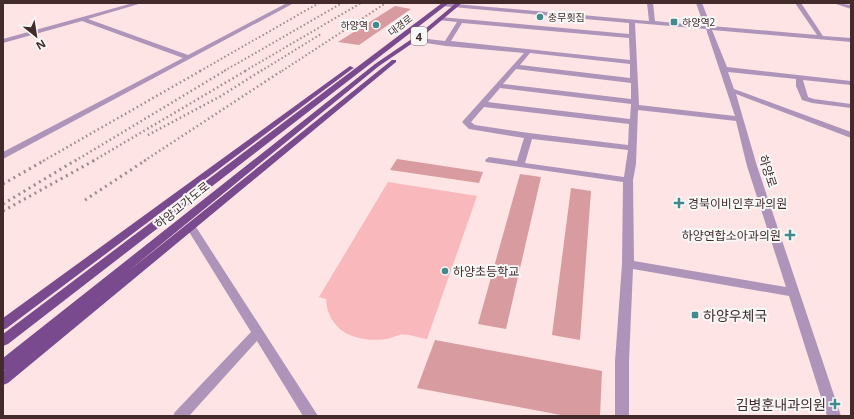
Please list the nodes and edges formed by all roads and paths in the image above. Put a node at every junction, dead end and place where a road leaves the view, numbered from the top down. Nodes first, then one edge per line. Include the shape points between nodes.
1 (139, 3) edge
2 (291, 3) edge
3 (650, 3) edge
4 (699, 3) edge
5 (798, 3) edge
6 (838, 3) edge
7 (445, 4) edge
8 (457, 5) edge
9 (851, 7) edge
10 (523, 12) junction
11 (83, 19) junction
12 (440, 19) junction
13 (461, 20) junction
14 (632, 22) junction
15 (652, 23) junction
16 (517, 26) junction
17 (709, 27) junction
18 (633, 36) junction
19 (821, 37) junction
20 (420, 38) junction
21 (851, 40) edge
22 (3, 41) edge
23 (446, 44) junction
24 (388, 47) junction
25 (528, 52) junction
26 (187, 57) junction
27 (634, 62) junction
28 (372, 64) junction
29 (515, 67) junction
30 (724, 69) junction
31 (799, 77) junction
32 (635, 81) junction
33 (851, 83) edge
34 (498, 86) junction
35 (731, 90) junction
36 (481, 104) junction
37 (634, 104) junction
38 (851, 106) edge
39 (740, 119) junction
40 (633, 122) junction
41 (851, 135) edge
42 (529, 136) junction
43 (632, 148) junction
44 (3, 156) edge
45 (489, 160) dead end
46 (520, 165) junction
47 (628, 180) junction
48 (191, 227) junction
49 (628, 264) junction
50 (794, 293) junction
51 (3, 325) edge
52 (258, 332) junction
53 (3, 341) edge
54 (3, 365) edge
55 (3, 380) edge
56 (180, 416) edge
57 (311, 416) edge
58 (622, 416) edge
59 (834, 416) edge

1 - 11 street
2 - 26 street
3 - 15 street
4 - 17 street, 하양로
5 - 19 street
6 - 9 street
7 - 8 street
7 - 24 main road, 대경로 / 4
8 - 10 street
8 - 12 main road, 대경로 / 4
10 - 14 street
10 - 16 street
11 - 22 street
11 - 26 street
12 - 13 street
12 - 20 main road, 대경로 / 4
13 - 16 street
13 - 23 street
14 - 15 street
14 - 18 street
15 - 17 street
16 - 18 street
17 - 19 street
17 - 30 street, 하양로
18 - 27 street
19 - 21 street
20 - 23 street
20 - 28 main road, 대경로 / 4
20 - 48 main road
23 - 25 street
24 - 28 main road, 대경로 / 4
24 - 51 main road via 369,56 331,81
25 - 27 street
25 - 29 street
26 - 44 street
27 - 32 street
28 - 53 main road, 하양고가도로
28 - 54 main road, 하양고가도로
29 - 32 street
29 - 34 street
30 - 31 street
30 - 35 street, 하양로
31 - 33 street
31 - 38 street via 805,98
32 - 37 street
34 - 36 street
34 - 37 street
35 - 39 street, 하양로
35 - 41 street
36 - 40 street
36 - 42 street via 466,122 472,127
37 - 39 street
37 - 40 street
39 - 50 street, 하양로 via 750,159
40 - 43 street
42 - 43 street
42 - 46 street
43 - 47 street
45 - 46 street
46 - 47 street
47 - 49 street
48 - 52 street
48 - 55 main road
49 - 50 street
49 - 58 street via 622,361
50 - 59 street, 하양로
52 - 56 street
52 - 57 street

